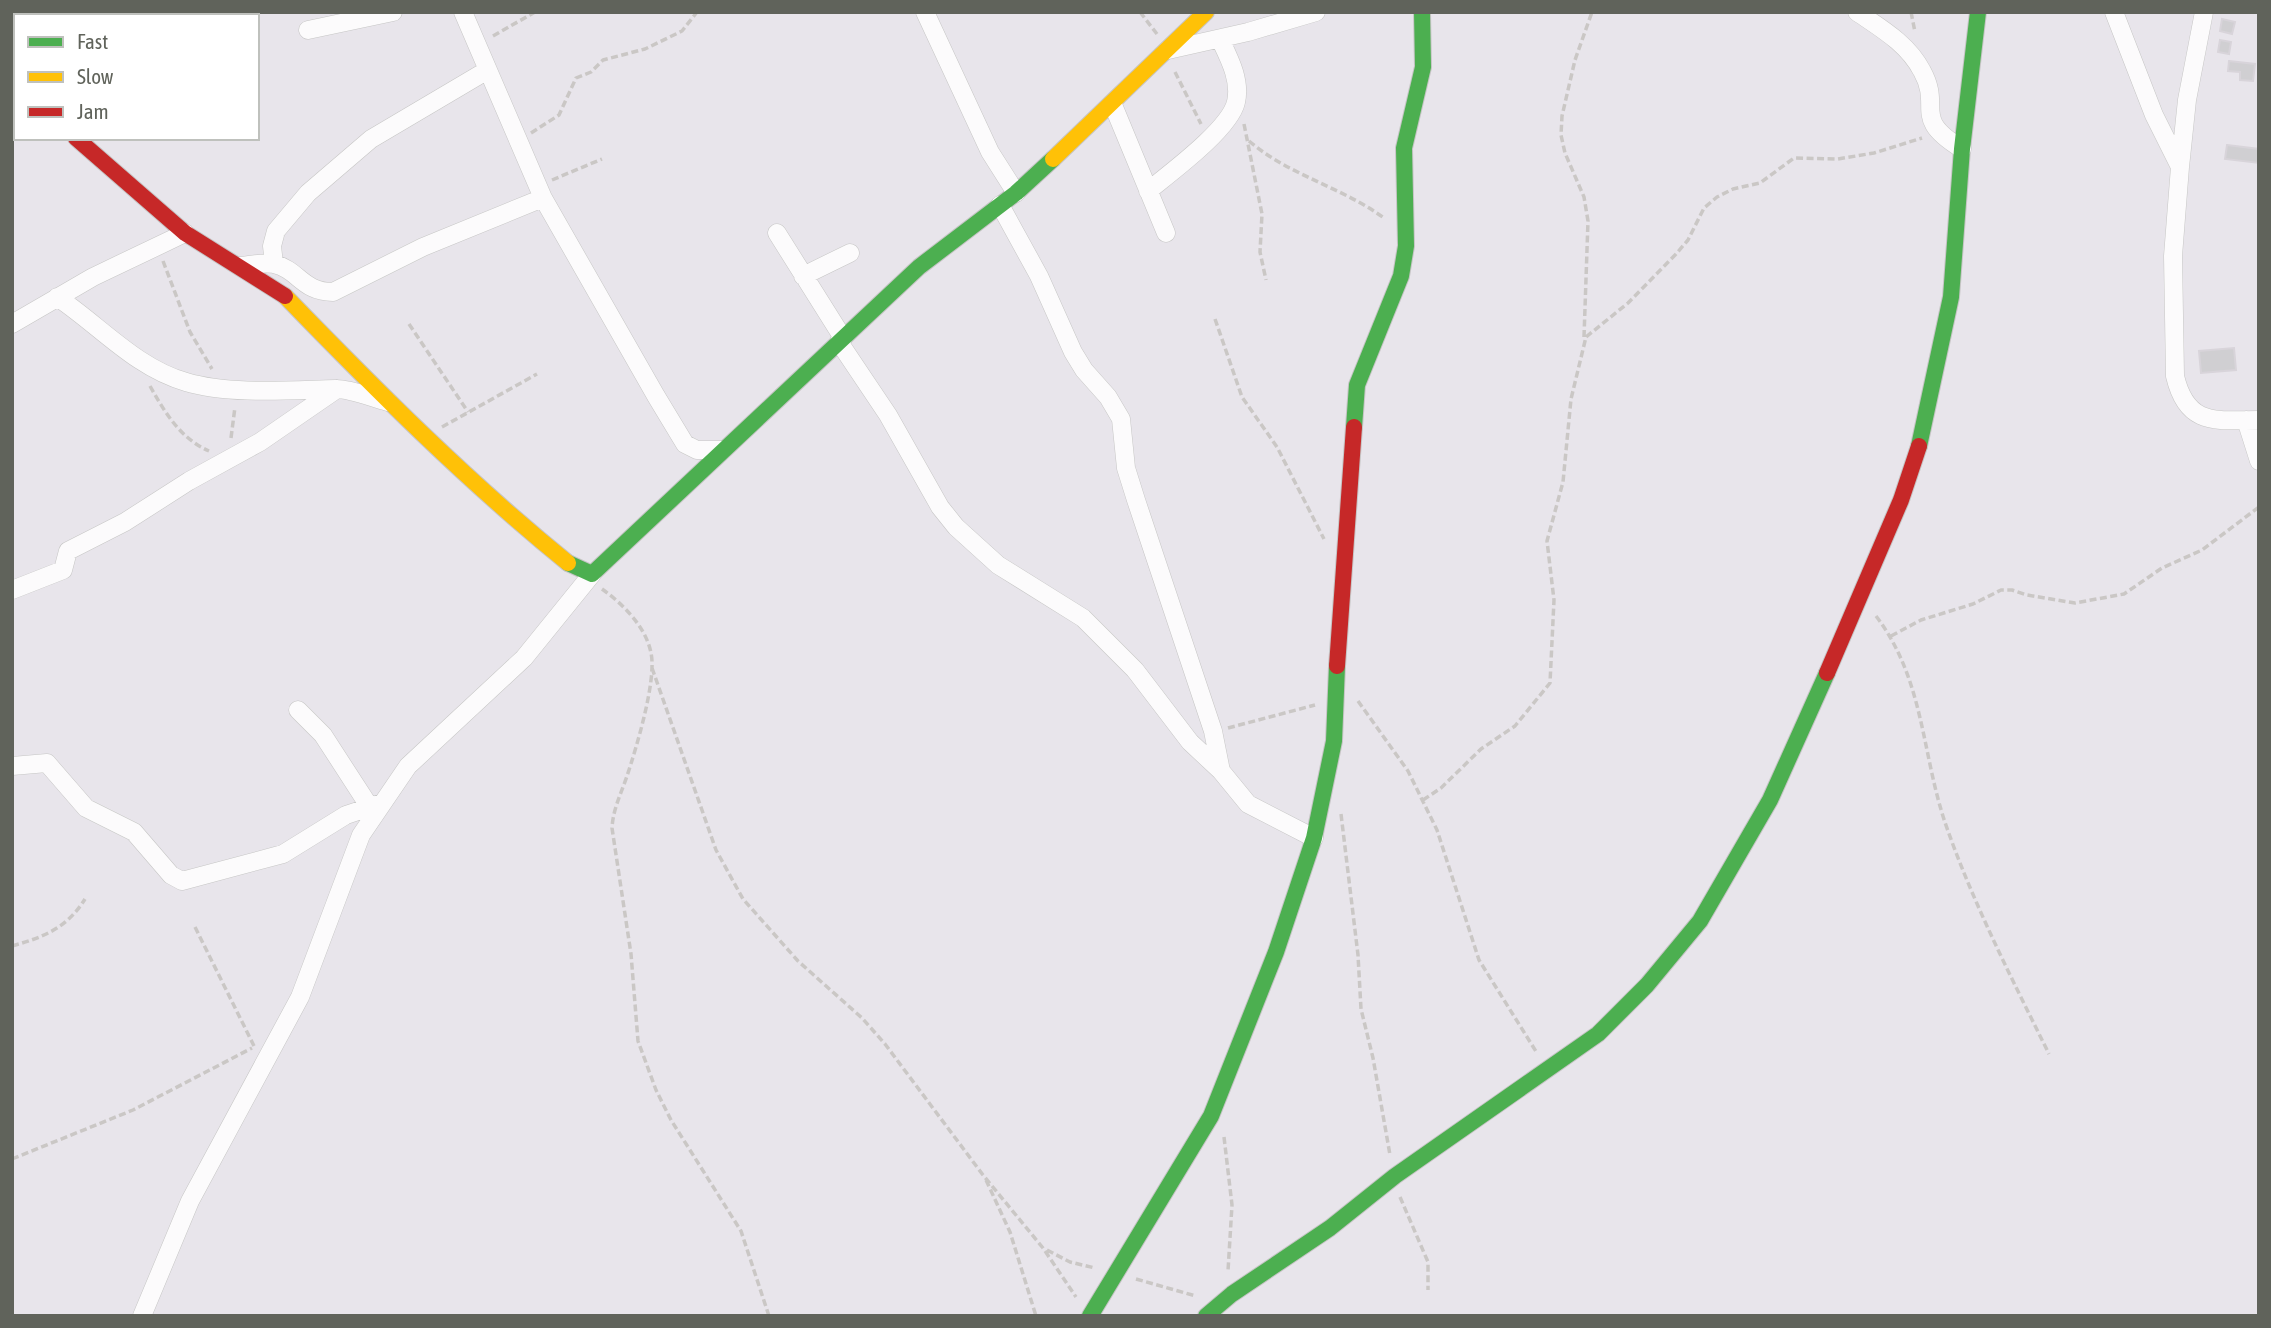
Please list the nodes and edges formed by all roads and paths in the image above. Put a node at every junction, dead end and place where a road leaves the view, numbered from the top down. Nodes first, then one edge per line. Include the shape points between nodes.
1 (393, 12) edge
2 (463, 12) edge
3 (535, 12) edge
4 (697, 12) edge
5 (1140, 12) edge
6 (1206, 12) edge
7 (1316, 12) edge
8 (1422, 12) edge
9 (1592, 12) edge
10 (1857, 12) edge
11 (1978, 12) edge
12 (2115, 12) edge
13 (2204, 12) edge
14 (922, 14) edge
15 (308, 30) dead end
16 (1220, 39) junction
17 (474, 43) junction
18 (1168, 50) junction
19 (486, 71) junction
20 (1237, 96) junction
21 (1113, 105) junction
22 (1936, 132) junction
23 (1209, 138) junction
24 (78, 140) edge
25 (1248, 140) junction
26 (517, 141) junction
27 (1962, 149) junction
28 (602, 159) dead end
29 (2180, 167) junction
30 (1148, 191) junction
31 (540, 192) junction
32 (1016, 193) junction
33 (1000, 205) junction
34 (185, 233) junction
35 (777, 233) dead end
36 (1166, 233) dead end
37 (1406, 233) junction
38 (160, 246) junction
39 (850, 253) dead end
40 (274, 264) junction
41 (241, 266) junction
42 (803, 276) junction
43 (1266, 280) dead end
44 (57, 297) junction
45 (1215, 319) dead end
46 (12, 324) edge
47 (409, 324) dead end
48 (1584, 339) junction
49 (841, 340) junction
50 (137, 359) junction
51 (537, 374) dead end
52 (228, 387) junction
53 (337, 389) junction
54 (388, 402) junction
55 (468, 412) junction
56 (2253, 420) edge
57 (425, 438) junction
58 (722, 450) junction
59 (227, 460) junction
60 (2259, 461) edge
61 (2259, 507) edge
62 (1324, 541) dead end
63 (591, 577) junction
64 (12, 590) edge
65 (1861, 597) junction
66 (1891, 636) junction
67 (652, 667) junction
68 (1338, 679) junction
69 (1337, 700) junction
70 (298, 709) dead end
71 (1213, 731) junction
72 (12, 766) edge
73 (1221, 771) junction
74 (1423, 800) junction
75 (375, 805) junction
76 (1340, 808) dead end
77 (1314, 838) junction
78 (85, 899) dead end
79 (195, 928) dead end
80 (12, 946) edge
81 (275, 1045) junction
82 (255, 1048) junction
83 (2049, 1054) dead end
84 (1547, 1070) junction
85 (1223, 1129) dead end
86 (12, 1158) edge
87 (983, 1175) junction
88 (1395, 1176) junction
89 (1043, 1248) junction
90 (1118, 1273) junction
91 (1428, 1290) dead end
92 (1230, 1304) edge
93 (1086, 1311) edge
94 (142, 1316) edge
95 (769, 1316) edge
96 (1036, 1316) edge
97 (1206, 1316) edge

1 - 15 street
2 - 17 street
3 - 17 path via 502,33
4 - 26 path via 682,31 645,49 603,60 593,71 576,78 559,114
5 - 18 path
6 - 18 street
7 - 16 street
8 - 37 street via 1423,67 1404,148
9 - 48 path via 1561,125 1563,147 1580,183 1588,221
10 - 22 street via 1908,50 1919,65
11 - 27 street
12 - 29 street via 2154,115
13 - 29 street
14 - 32 street via 990,152
16 - 18 street
16 - 20 street via 1234,73
17 - 19 street
18 - 21 street
18 - 23 path via 1182,89
19 - 26 street
19 - 40 street via 371,139 308,193 276,231
20 - 23 street via 1234,109
20 - 25 path
21 - 30 street
21 - 32 street
22 - 27 street
22 - 48 path via 1874,153 1838,159 1794,158 1760,183 1717,197 1704,208 1676,254
23 - 30 street
24 - 34 street
25 - 37 path via 1280,165 1349,196
25 - 43 path via 1262,214 1259,252
26 - 31 street
27 - 65 street via 1951,297 1918,449
28 - 31 path
29 - 56 street via 2173,256 2178,392 2195,414 2209,420
30 - 36 street
31 - 40 street via 332,292 306,286
31 - 58 street via 685,444 697,450
32 - 33 street
33 - 49 street via 919,267
33 - 71 street via 1016,229 1073,352 1121,419 1126,468
34 - 38 street
34 - 41 street
35 - 42 street
37 - 68 street via 1401,276 1357,385
38 - 44 street
38 - 52 path via 190,331 210,367
39 - 42 street
40 - 41 street
41 - 54 street via 285,296
42 - 49 street
44 - 46 street
44 - 50 street
45 - 62 path via 1242,397 1277,447
47 - 55 path
48 - 74 path via 1571,399 1563,482 1546,541 1554,600 1551,680 1515,726
49 - 58 street
49 - 73 street via 956,527 998,565 1083,618 1135,670 1190,742
50 - 52 street via 183,382
50 - 59 path via 179,429 195,444
51 - 55 path
52 - 53 street
52 - 59 path via 235,408
53 - 54 street
53 - 59 street
54 - 57 street
55 - 57 path
56 - 60 street
57 - 63 street via 501,509
58 - 63 street
59 - 64 street via 68,551 63,570
61 - 66 path via 2202,550 2162,568 2124,594 2075,603 2001,590
63 - 67 path via 636,623 651,652
63 - 75 street via 524,658 408,766
65 - 66 path
65 - 84 street via 1770,800 1700,921 1647,985 1598,1034
66 - 83 path via 1922,715 1948,833
67 - 87 path via 716,850 743,899 798,961 877,1035
67 - 95 path via 637,743 612,828 631,954 638,1041 671,1120 741,1231
68 - 69 street
68 - 74 path via 1366,710
69 - 71 path
69 - 77 street via 1334,741
70 - 75 street
71 - 73 street
72 - 75 street via 47,763 86,808 134,832 181,881 282,854 346,815
73 - 77 street via 1248,804
74 - 84 path via 1446,855 1479,960
75 - 81 street via 300,997
76 - 88 path via 1361,1009
77 - 90 street via 1276,952 1211,1116
78 - 80 path via 65,925
79 - 82 path
81 - 82 path
81 - 94 street via 190,1201
82 - 86 path via 133,1110
84 - 88 street
85 - 92 path via 1232,1193 1226,1260
87 - 89 path
87 - 96 path via 1010,1232
88 - 91 path via 1428,1262
88 - 92 street
89 - 90 path via 1070,1262
89 - 93 path
90 - 92 path via 1168,1291
90 - 93 street
92 - 97 street

